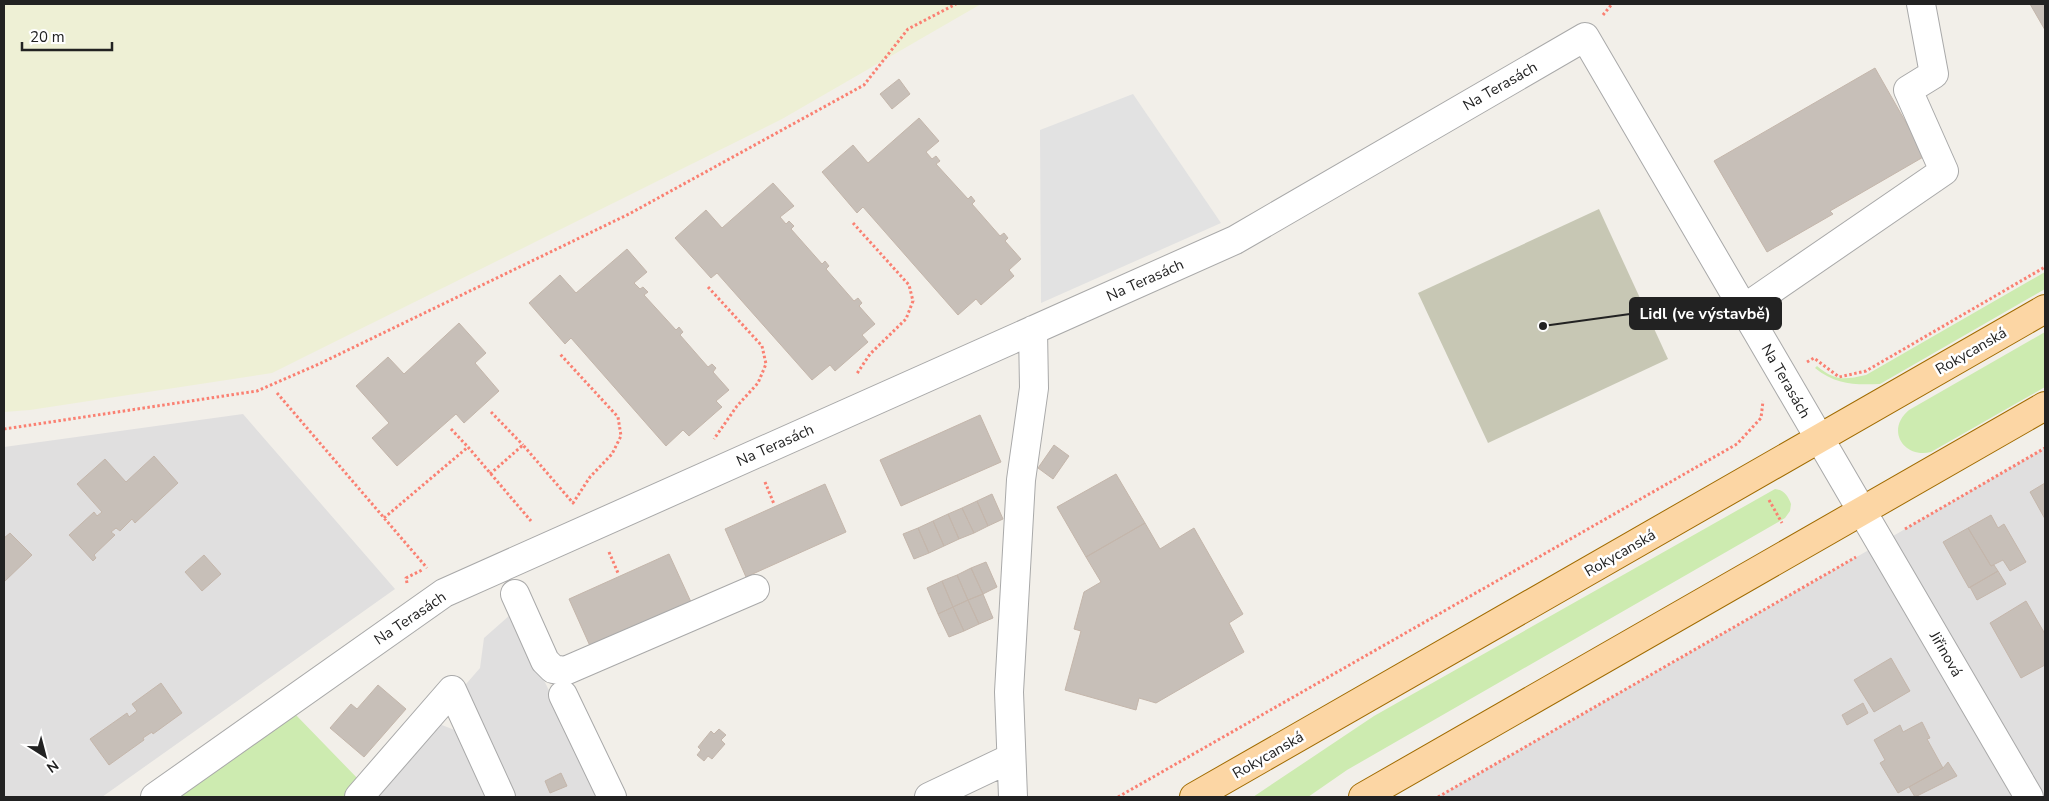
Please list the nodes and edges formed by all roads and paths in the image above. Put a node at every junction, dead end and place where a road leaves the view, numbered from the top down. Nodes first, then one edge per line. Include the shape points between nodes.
1 (956, 4) edge
2 (1921, 4) edge
3 (853, 223) dead end
4 (2045, 266) edge
5 (708, 287) dead end
6 (1744, 309) junction
7 (2045, 309) edge
8 (1033, 330) junction
9 (560, 354) dead end
10 (856, 375) dead end
11 (1783, 376) junction
12 (277, 393) dead end
13 (2045, 406) edge
14 (492, 412) dead end
15 (4, 429) edge
16 (451, 429) dead end
17 (1820, 438) junction
18 (714, 439) dead end
19 (523, 445) junction
20 (468, 448) junction
21 (2045, 448) edge
22 (490, 474) junction
23 (764, 481) dead end
24 (774, 504) dead end
25 (1862, 511) junction
26 (384, 518) junction
27 (531, 522) dead end
28 (1880, 543) junction
29 (608, 552) dead end
30 (427, 568) dead end
31 (618, 574) dead end
32 (755, 589) dead end
33 (515, 594) dead end
34 (563, 695) dead end
35 (1011, 758) junction
36 (155, 797) edge
37 (359, 797) edge
38 (501, 797) edge
39 (612, 797) edge
40 (929, 797) edge
41 (1013, 797) edge
42 (1118, 797) edge
43 (1194, 797) edge
44 (1363, 797) edge
45 (1438, 797) edge
46 (2029, 797) edge

1 - 15 path via 908,29 864,85 629,214 319,364 257,391
2 - 6 street via 1934,74 1908,90 1944,171
3 - 10 path via 909,285 913,301 906,319 870,354
4 - 11 path via 1866,371 1839,377 1814,358
5 - 18 path via 762,346 766,364 758,383
6 - 8 street, Na Terasách via 1585,37 1235,240
6 - 11 street, Na Terasách
7 - 17 main road, Rokycanská
8 - 35 street via 1034,388 1021,480 1009,692
8 - 36 street, Na Terasách via 444,593
9 - 19 path via 618,417 621,436 612,454 590,477 573,503
11 - 17 street, Na Terasách
11 - 42 path via 1766,385 1761,418 1736,444
12 - 26 path
13 - 25 main road
14 - 19 path
16 - 20 path
17 - 25 street, Na Terasách
17 - 43 main road, Rokycanská
19 - 22 path
20 - 22 path
20 - 26 path
21 - 28 path
22 - 27 path
23 - 24 path
25 - 28 street, Jiřinová
25 - 44 main road
26 - 30 path
28 - 45 path
28 - 46 street, Jiřinová
29 - 31 path
32 - 33 street via 565,671 553,669 545,661
34 - 39 street
35 - 40 street
35 - 41 street
37 - 38 street via 452,690

